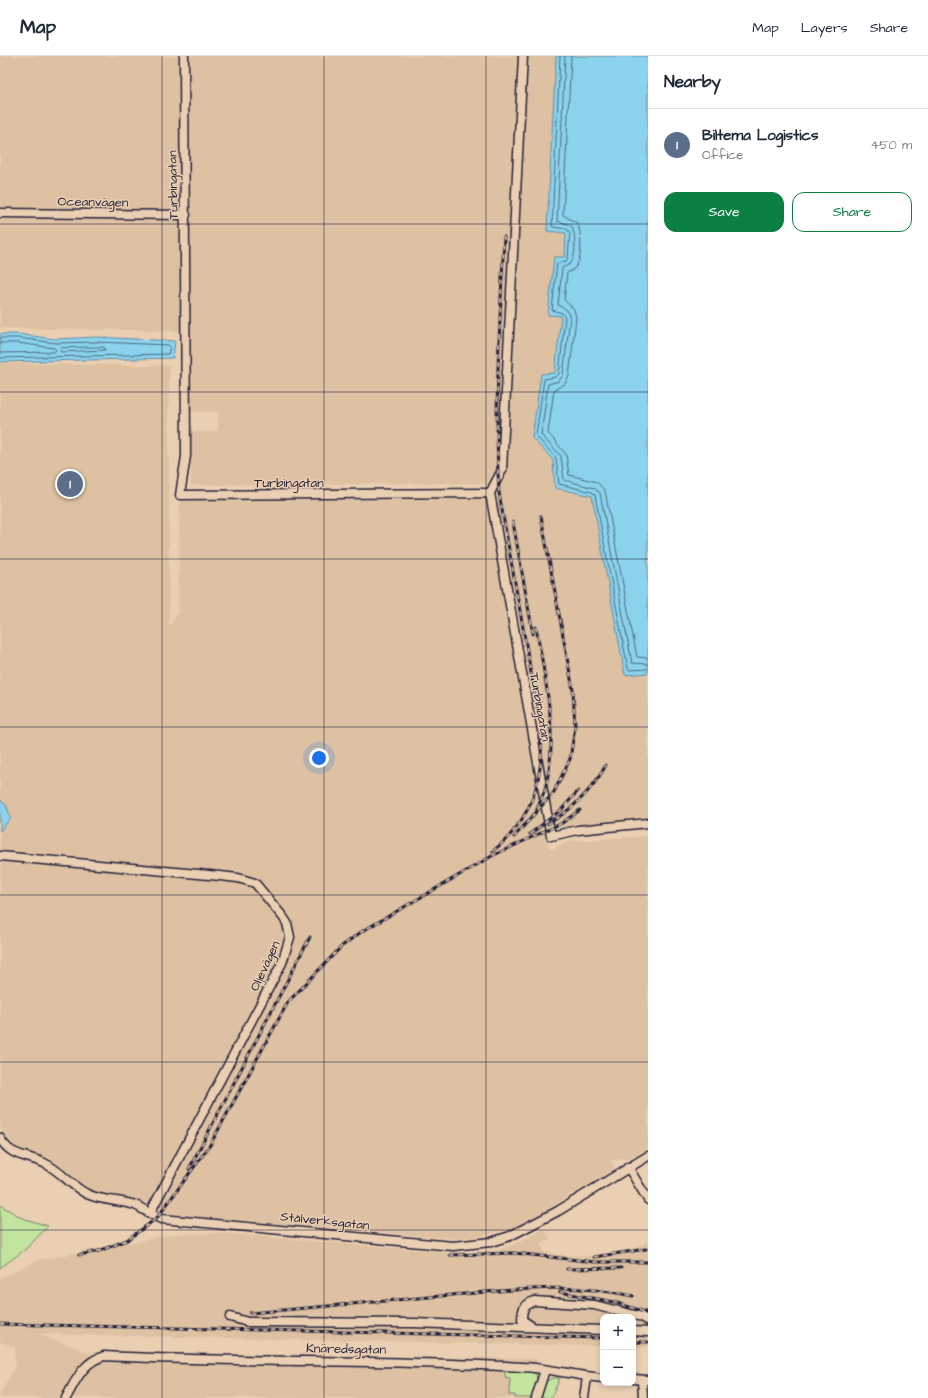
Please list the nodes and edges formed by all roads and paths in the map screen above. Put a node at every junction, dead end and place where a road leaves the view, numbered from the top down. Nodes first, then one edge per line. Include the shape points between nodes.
1 (184, 56) edge
2 (523, 56) edge
3 (0, 213) edge
4 (186, 215) junction
5 (490, 493) junction
6 (648, 823) edge
7 (0, 856) edge
8 (0, 1138) edge
9 (648, 1156) edge
10 (628, 1167) junction
11 (648, 1200) edge
12 (150, 1213) junction
13 (230, 1317) dead end
14 (648, 1321) edge
15 (534, 1328) junction
16 (600, 1330) edge
17 (636, 1331) edge
18 (648, 1332) edge
19 (545, 1370) junction
20 (587, 1377) junction
21 (600, 1378) edge
22 (645, 1380) edge
23 (66, 1398) edge
24 (536, 1398) edge
25 (584, 1398) edge
26 (643, 1398) edge

1 - 4 street, Turbingatan
2 - 5 street via 502,470
3 - 4 street, Oceanvägen
4 - 5 street, Turbingatan via 186,456 180,495
5 - 6 street, Turbingatan via 551,836 578,830
7 - 12 street, Oljevägen via 250,881 260,887 287,923 290,941 282,963
8 - 12 street, Stålverksgatan via 9,1150 44,1163 87,1194 134,1205
9 - 10 street, Stålverksgatan
10 - 11 street
10 - 12 street, Stålverksgatan via 529,1228 491,1242 474,1245 453,1246 170,1220 157,1218
13 - 15 street via 248,1322 414,1323
14 - 15 street via 642,1317 594,1305 534,1301 526,1304 522,1311 522,1320
15 - 16 street
17 - 18 street
19 - 20 street, Knäredsgatan
19 - 23 street, Knäredsgatan via 402,1362 202,1361 104,1356 89,1362 82,1369
19 - 24 street
20 - 21 street, Knäredsgatan
20 - 25 street
22 - 26 street

